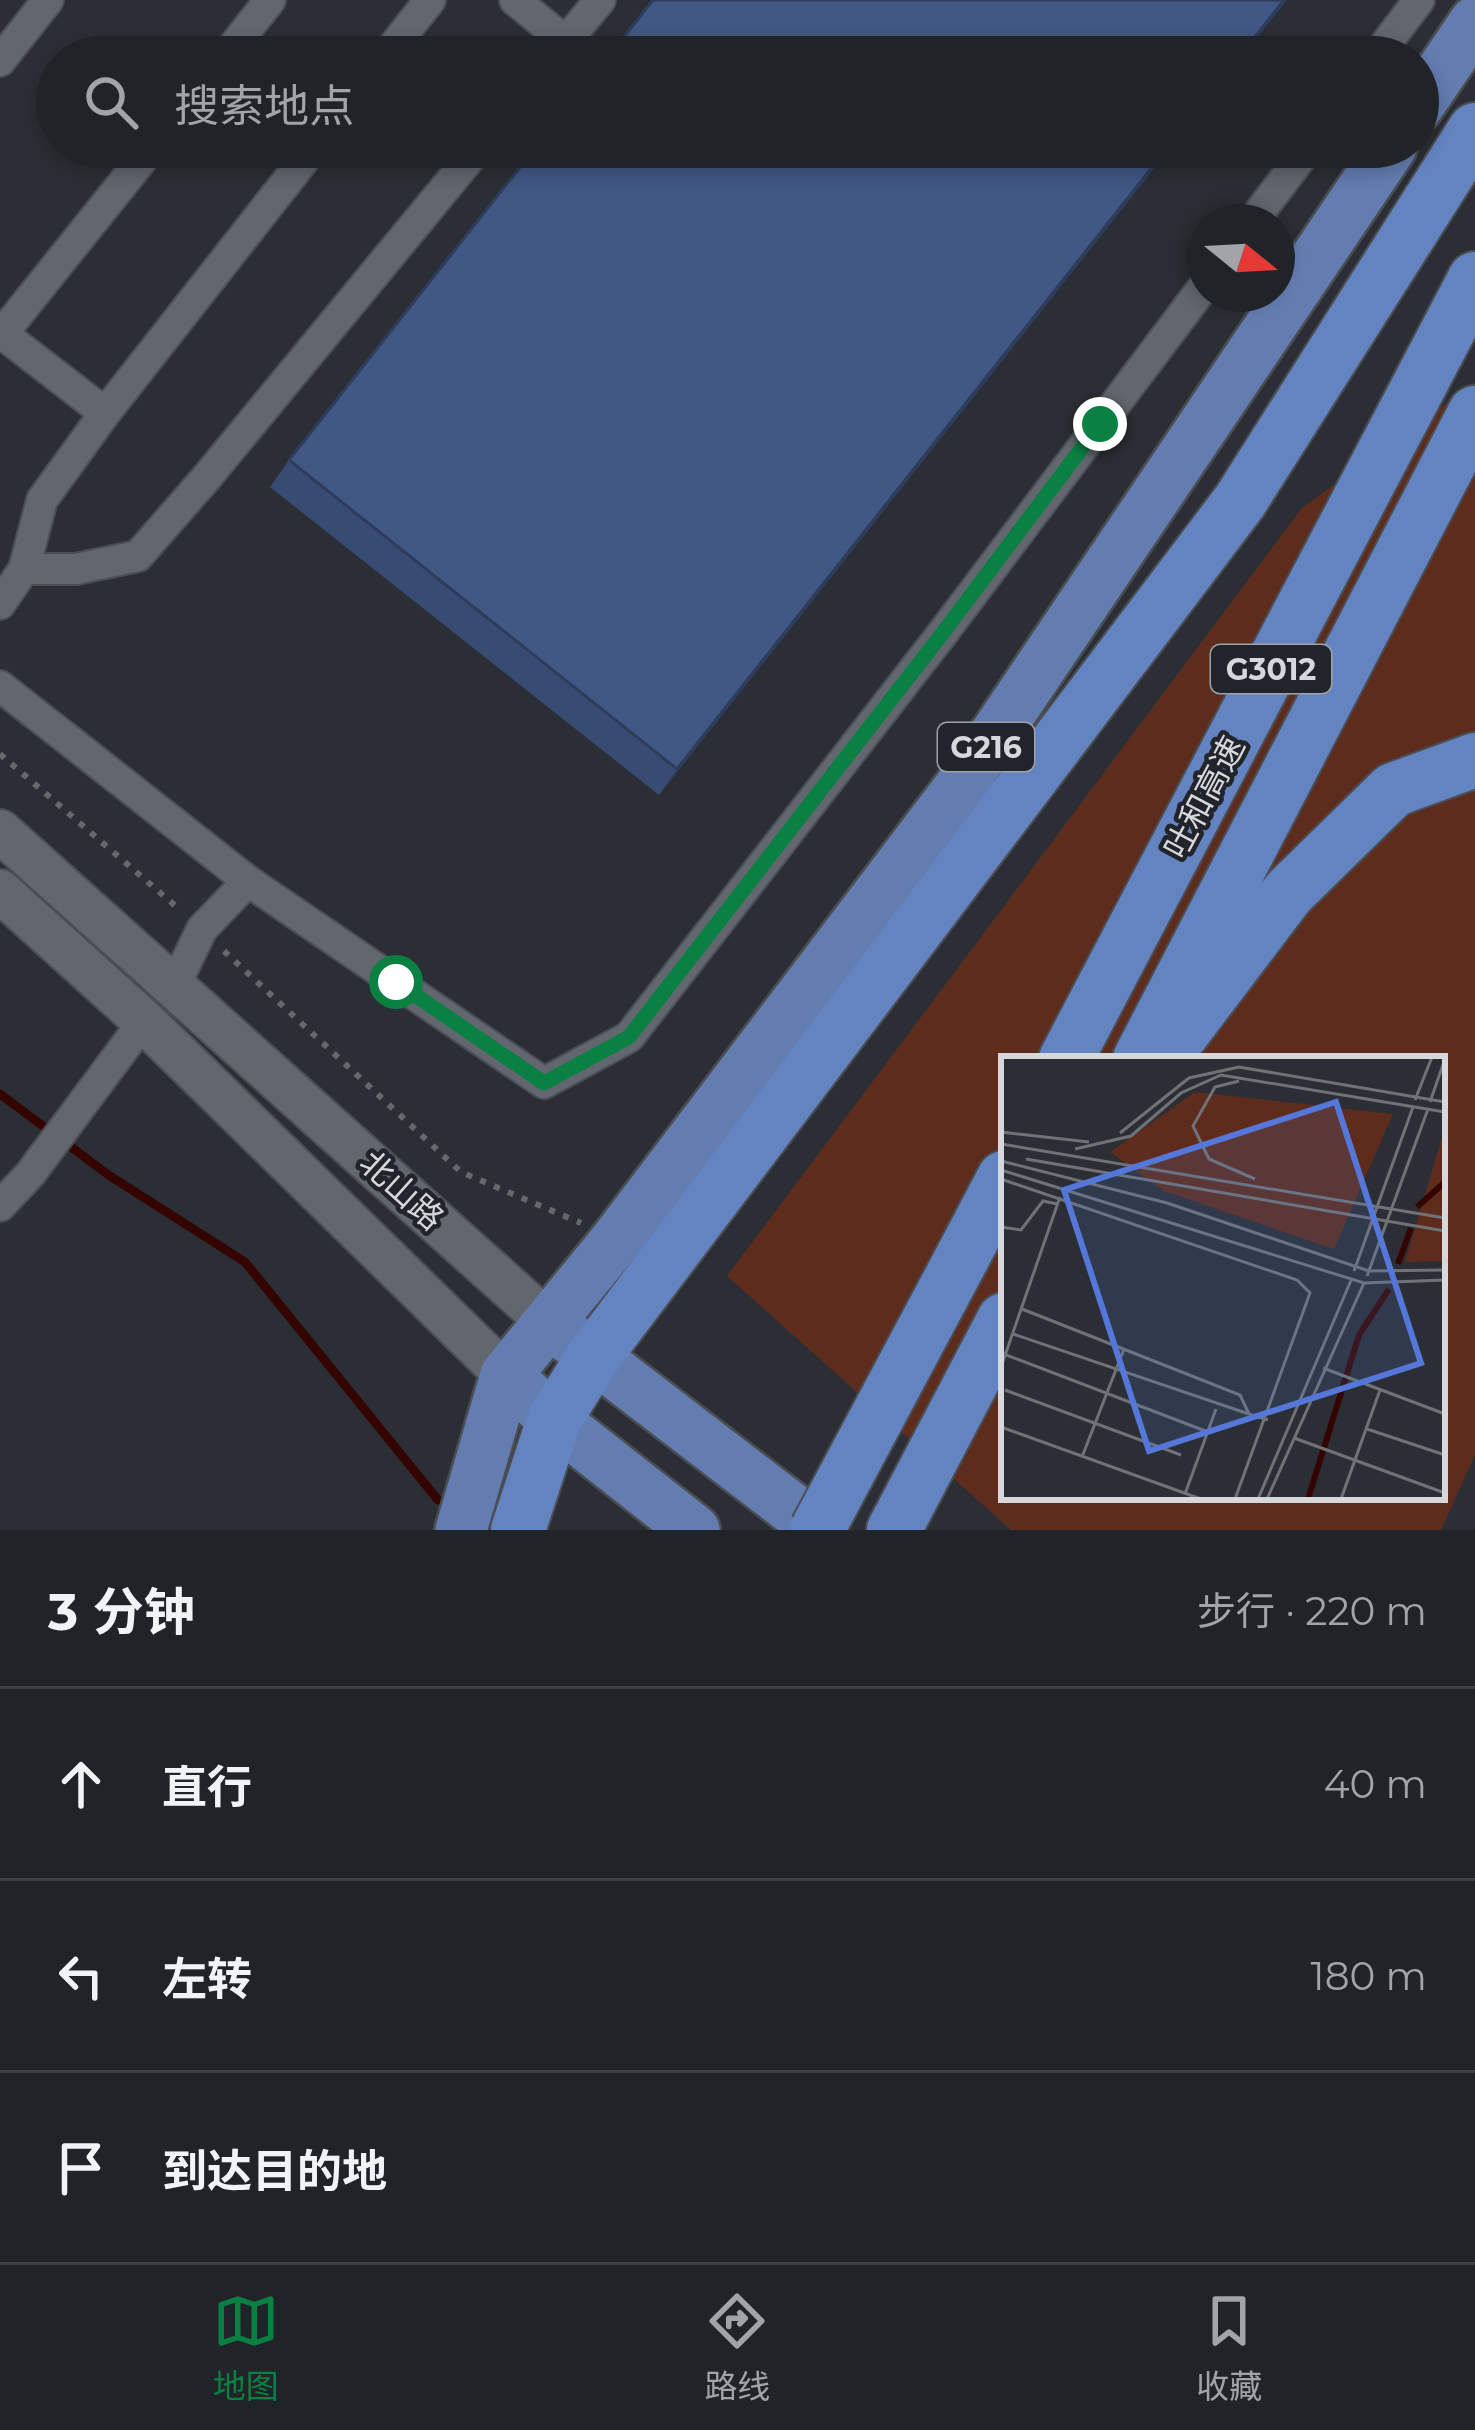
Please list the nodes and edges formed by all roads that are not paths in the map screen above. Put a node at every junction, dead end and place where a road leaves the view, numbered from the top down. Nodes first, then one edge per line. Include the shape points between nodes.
1 (48, 0) edge
2 (271, 0) edge
3 (430, 0) edge
4 (515, 0) edge
5 (600, 0) edge
6 (1419, 0) edge
7 (1475, 22) edge
8 (242, 36) edge
9 (402, 36) edge
10 (547, 36) edge
11 (570, 36) edge
12 (1392, 36) edge
13 (0, 61) edge
14 (1439, 75) edge
15 (1475, 130) edge
16 (135, 168) edge
17 (298, 168) edge
18 (462, 168) edge
19 (1293, 168) edge
20 (1376, 168) edge
21 (1266, 204) edge
22 (1475, 279) edge
23 (1187, 309) edge
24 (1, 333) edge
25 (105, 413) junction
26 (1475, 413) edge
27 (24, 569) junction
28 (0, 604) edge
29 (0, 686) edge
30 (1475, 760) edge
31 (0, 831) edge
32 (248, 881) junction
33 (0, 891) edge
34 (174, 987) junction
35 (144, 1021) junction
36 (1068, 1056) edge
37 (1142, 1056) edge
38 (1165, 1056) edge
39 (1001, 1184) edge
40 (0, 1206) edge
41 (548, 1322) junction
42 (1001, 1327) edge
43 (594, 1356) junction
44 (506, 1375) junction
45 (554, 1420) junction
46 (461, 1530) edge
47 (518, 1530) edge
48 (694, 1530) edge
49 (818, 1530) edge
50 (894, 1530) edge

1 - 13 street
2 - 8 street
3 - 9 street
4 - 10 street
5 - 11 street
6 - 12 street
7 - 14 highway
15 - 43 highway via 1240,500
16 - 24 street
17 - 25 street
18 - 27 street via 138,556
19 - 21 street
20 - 41 highway, G216 via 960,787
22 - 36 highway, 吐和高速 / G3012
23 - 32 street via 629,1037 544,1083
24 - 25 street
25 - 27 street via 42,500
26 - 37 highway, 吐和高速 / G3012
27 - 28 street
29 - 32 street
30 - 38 highway via 1393,790 1288,893
31 - 34 main road, 北山路
32 - 34 street via 202,929
33 - 35 main road, 北山路
34 - 41 main road, 北山路
35 - 40 street
35 - 44 main road, 北山路
39 - 49 highway, bridge
41 - 43 highway, 北山路
41 - 44 highway, G216
42 - 50 highway
43 - 45 highway
43 - 49 highway, 北山路
44 - 45 highway, 北山路
44 - 46 highway
45 - 47 highway
45 - 48 highway, 北山路

